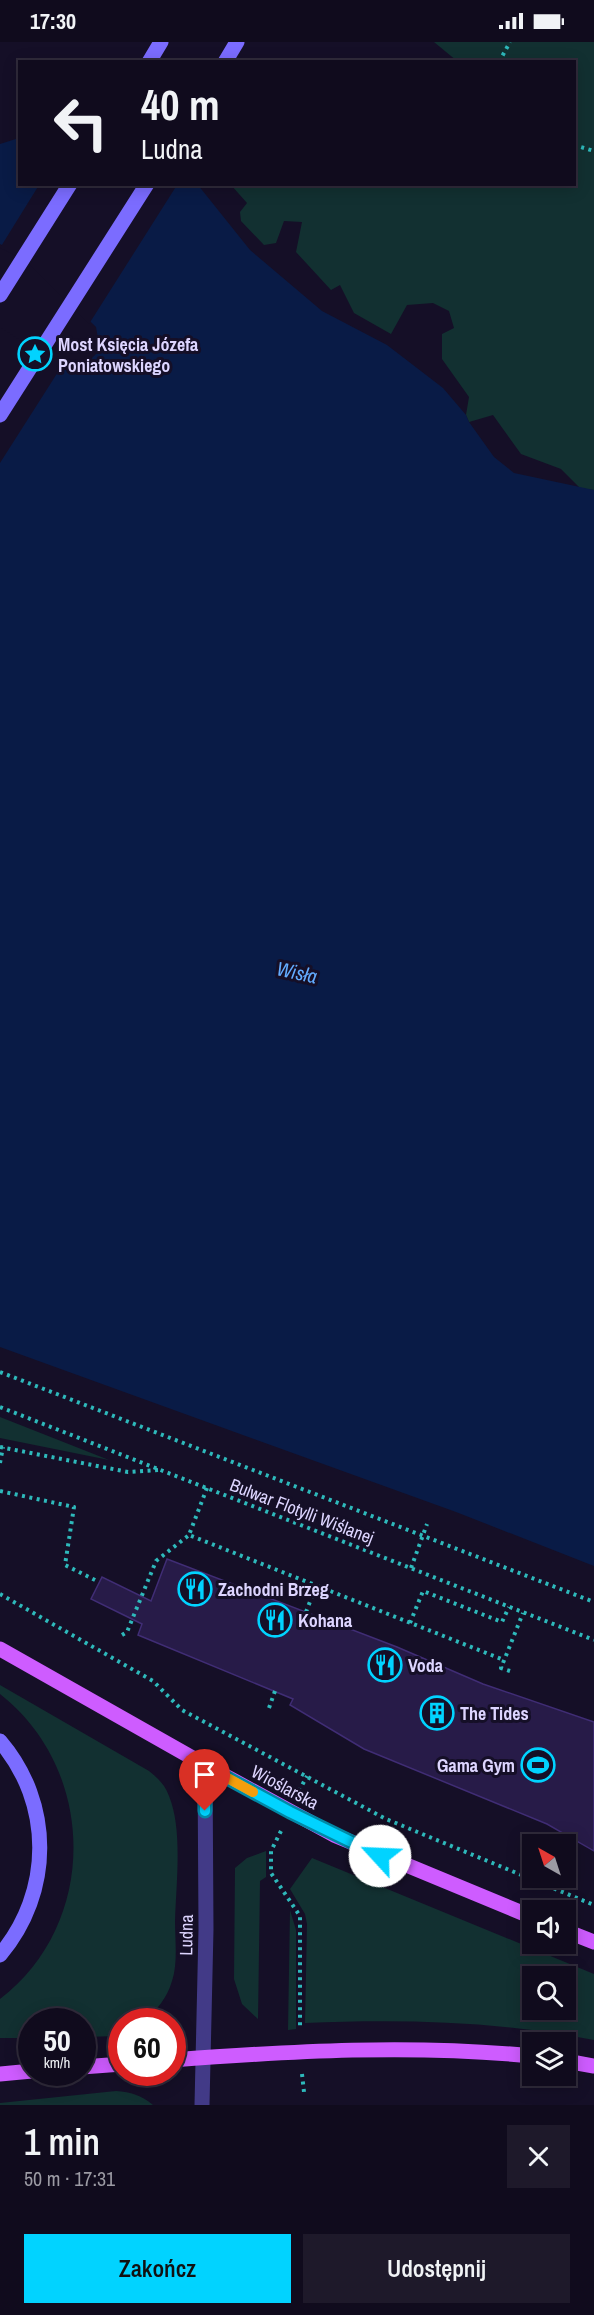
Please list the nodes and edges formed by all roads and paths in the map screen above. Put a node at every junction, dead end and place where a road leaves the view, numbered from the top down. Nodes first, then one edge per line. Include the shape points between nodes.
1 (161, 42) edge
2 (237, 42) edge
3 (510, 42) edge
4 (149, 60) edge
5 (226, 60) edge
6 (500, 60) edge
7 (576, 146) edge
8 (594, 151) edge
9 (69, 186) edge
10 (146, 186) edge
11 (0, 295) edge
12 (0, 415) edge
13 (0, 1372) edge
14 (0, 1407) edge
15 (2, 1447) edge
16 (0, 1463) edge
17 (160, 1470) junction
18 (207, 1488) junction
19 (0, 1491) edge
20 (427, 1524) dead end
21 (189, 1535) junction
22 (423, 1536) junction
23 (411, 1568) junction
24 (99, 1582) dead end
25 (316, 1586) junction
26 (0, 1594) edge
27 (594, 1602) edge
28 (509, 1607) junction
29 (306, 1612) dead end
30 (523, 1613) junction
31 (410, 1623) junction
32 (122, 1635) dead end
33 (594, 1640) edge
34 (0, 1649) edge
35 (504, 1660) junction
36 (510, 1671) dead end
37 (275, 1691) dead end
38 (269, 1708) dead end
39 (0, 1741) edge
40 (205, 1766) junction
41 (307, 1776) junction
42 (300, 1790) dead end
43 (271, 1851) dead end
44 (594, 1905) edge
45 (522, 1913) edge
46 (576, 1935) edge
47 (594, 1942) edge
48 (0, 1955) edge
49 (300, 2029) dead end
50 (522, 2055) edge
51 (202, 2058) junction
52 (186, 2059) edge
53 (576, 2063) edge
54 (594, 2066) edge
55 (18, 2072) edge
56 (0, 2074) edge
57 (302, 2076) dead end
58 (304, 2092) dead end
59 (202, 2105) edge

1 - 4 main road
2 - 5 main road
3 - 6 path
7 - 8 path
9 - 11 main road
10 - 12 main road
13 - 22 path
14 - 17 path, Bulwar Flotylli Wiślanej
15 - 16 path
15 - 17 path via 128,1472
17 - 18 path, Bulwar Flotylli Wiślanej
18 - 21 path
18 - 23 path, Bulwar Flotylli Wiślanej
19 - 24 path via 74,1507 64,1565
20 - 22 path
21 - 25 path
21 - 32 path via 156,1562 127,1632
22 - 23 path
22 - 27 path
23 - 28 path, Bulwar Flotylli Wiślanej
25 - 29 path
25 - 31 path
26 - 41 path via 153,1681 182,1710
28 - 30 path, Bulwar Flotylli Wiślanej
28 - 31 path via 502,1622 423,1591
30 - 33 path, Bulwar Flotylli Wiślanej
30 - 35 path
31 - 35 path
34 - 40 main road, Wioślarska
35 - 36 path via 501,1668
37 - 38 path
39 - 48 main road via 30,1791 41,1849 37,1882 27,1912
40 - 45 main road, Wioślarska via 343,1839
40 - 51 street, Ludna
41 - 42 path
41 - 44 path via 386,1819
43 - 49 path via 271,1873 300,1916
46 - 47 main road
50 - 51 main road via 378,2048
51 - 52 main road
51 - 59 street, Ludna
53 - 54 main road
55 - 56 main road
57 - 58 path

